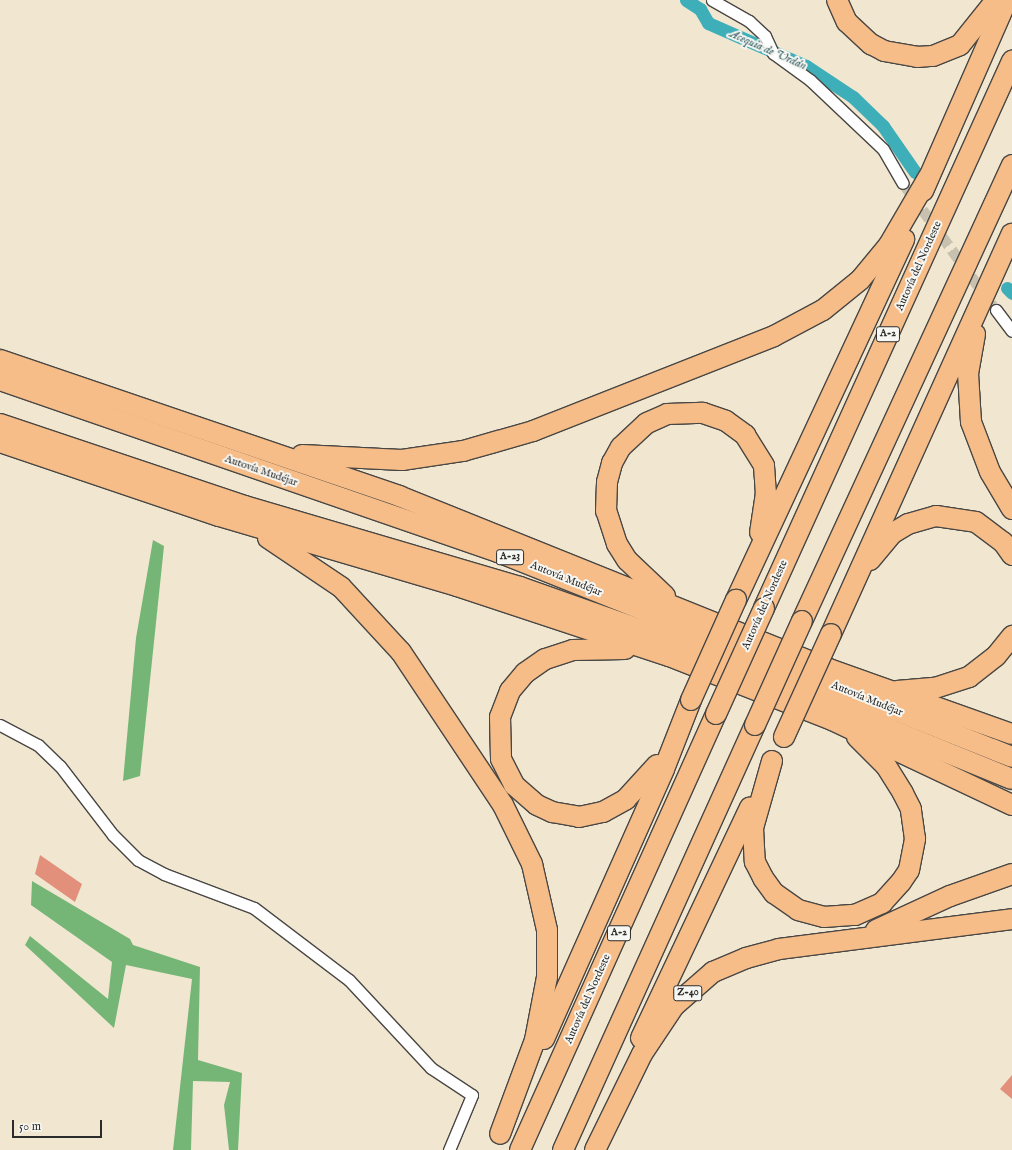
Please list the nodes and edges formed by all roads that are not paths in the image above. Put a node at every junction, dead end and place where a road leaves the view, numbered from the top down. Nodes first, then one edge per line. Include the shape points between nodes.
1 (712, 0) edge
2 (837, 0) edge
3 (996, 0) edge
4 (1007, 0) edge
5 (1012, 61) edge
6 (1012, 165) edge
7 (928, 178) junction
8 (903, 183) tunnel mouth
9 (1012, 234) edge
10 (999, 263) junction
11 (996, 310) tunnel mouth
12 (1012, 331) edge
13 (0, 360) edge
14 (0, 380) edge
15 (0, 424) edge
16 (0, 442) edge
17 (270, 451) junction
18 (1012, 509) edge
19 (219, 516) junction
20 (1012, 555) edge
21 (850, 588) junction
22 (739, 592) junction
23 (681, 608) junction
24 (1012, 636) edge
25 (669, 656) junction
26 (888, 691) junction
27 (832, 720) junction
28 (0, 725) edge
29 (1012, 734) edge
30 (670, 747) junction
31 (1012, 757) edge
32 (772, 761) junction
33 (1012, 779) edge
34 (1012, 805) edge
35 (1012, 874) edge
36 (1012, 919) edge
37 (859, 937) junction
38 (496, 1142) edge
39 (449, 1150) edge
40 (520, 1150) edge
41 (563, 1150) edge
42 (588, 1150) edge
43 (595, 1150) edge

1 - 8 street via 749,22 765,36 773,53 810,80 883,148
2 - 3 highway via 847,22 871,44 890,53 917,57 933,56 960,45
4 - 7 highway
5 - 40 highway, Autovía del Nordeste / A-2, bridge
6 - 41 highway, bridge
7 - 17 highway via 889,245 860,280 823,310 774,336 533,431 463,451 372,460
7 - 22 highway via 834,391
9 - 10 highway
10 - 18 highway via 971,349 968,396 978,444
10 - 21 highway
11 - 12 street
13 - 17 highway
14 - 31 highway, Autovía Mudéjar / A-23 via 498,552
15 - 33 highway, Autovía Mudéjar / A-23 via 245,506 520,587 681,644
16 - 19 highway
17 - 23 highway via 447,514
19 - 25 highway via 457,586
19 - 38 highway via 269,538 314,566 376,622 401,652 503,805 520,835 540,890 547,930 547,977 535,1040
20 - 21 highway via 1003,542 976,522 951,517 921,519 893,534
21 - 32 highway, bridge
22 - 23 highway via 765,509 766,480 759,454 745,435 726,421 697,412 667,414 638,429 620,447 607,482 606,511 617,544 627,560 650,584
22 - 30 highway, bridge
23 - 26 highway
24 - 26 highway via 996,656 969,677 935,688
25 - 27 highway
25 - 30 highway via 596,648 573,650 545,659 525,673 510,691 500,717 498,745 506,772 524,796 552,812 579,817 603,812 637,791
26 - 29 highway
27 - 32 highway via 875,753 894,777 911,809 915,839 909,870 882,903 856,915 824,917 798,910 774,893 755,862 753,847 756,812
27 - 34 highway
28 - 39 street via 38,745 60,766 113,835 138,860 254,908 349,980 431,1068 472,1095
30 - 38 highway via 664,769
32 - 42 highway
35 - 37 highway, Z-40 via 950,896
36 - 37 highway
37 - 43 highway, Z-40 via 746,958 698,982 674,1006 642,1054

